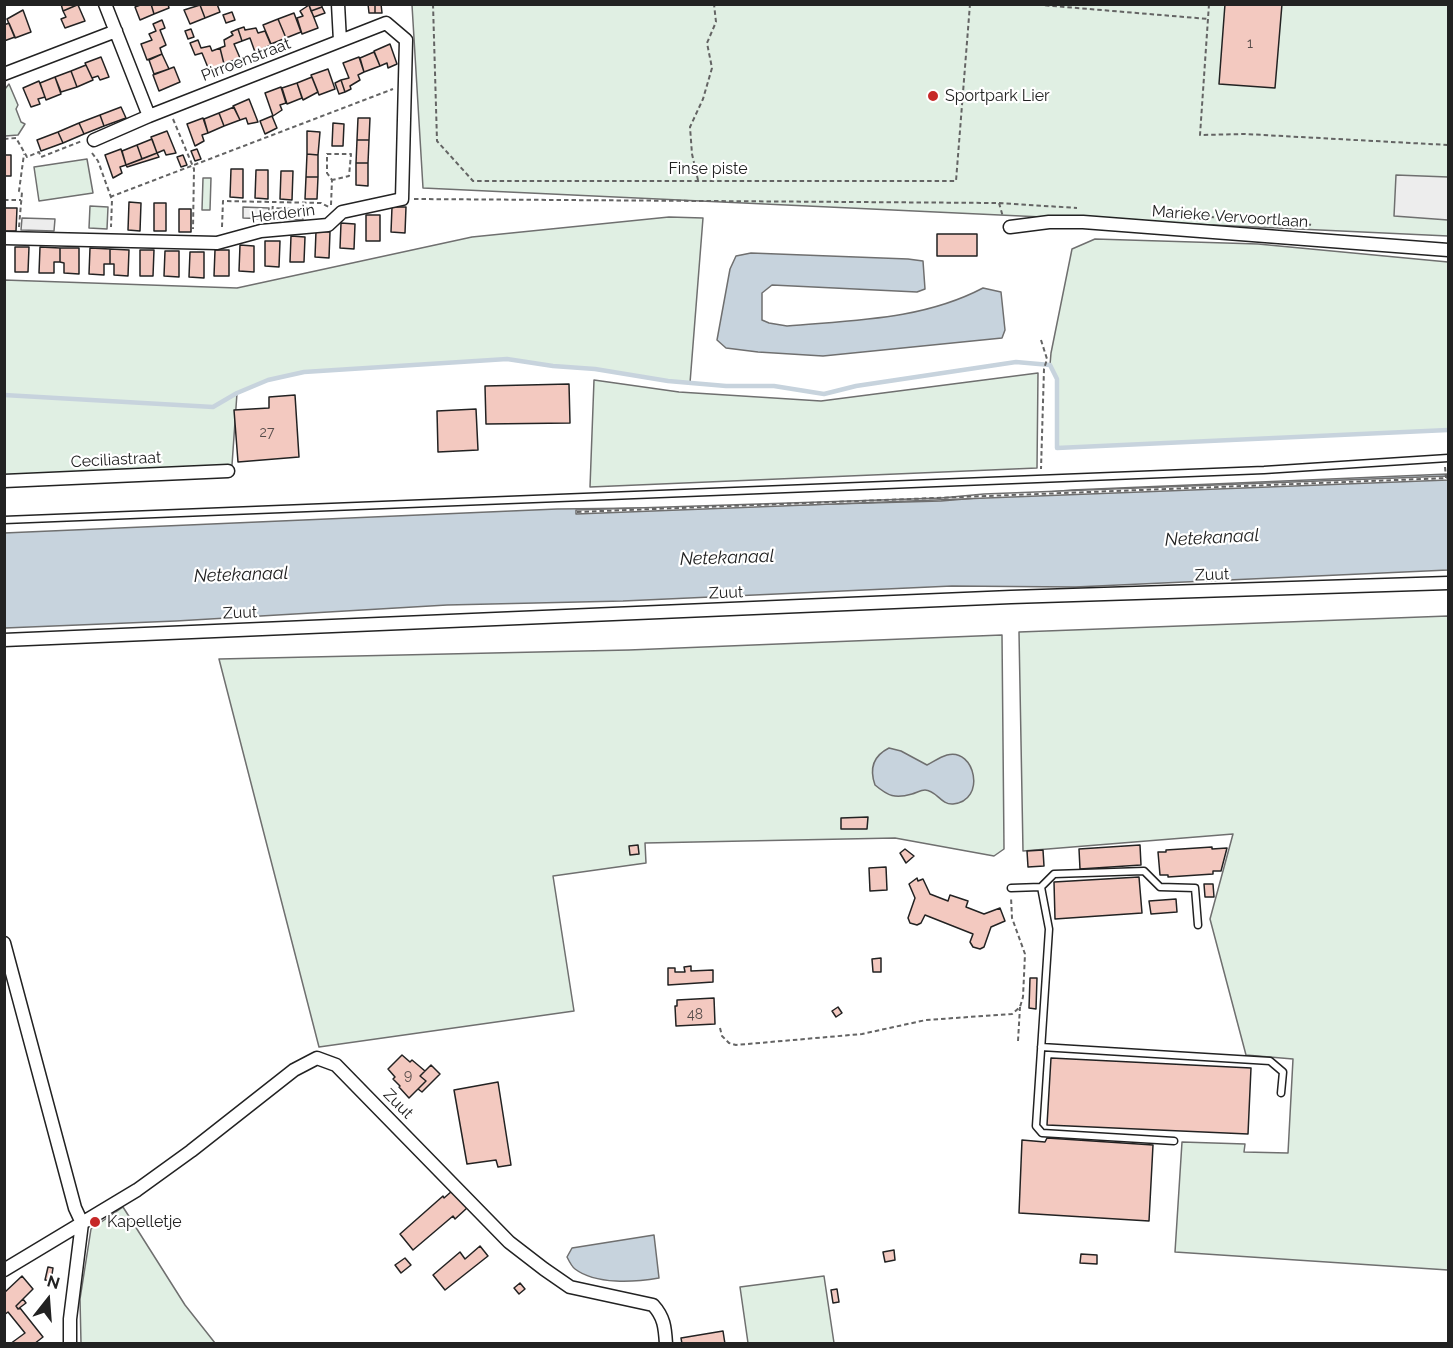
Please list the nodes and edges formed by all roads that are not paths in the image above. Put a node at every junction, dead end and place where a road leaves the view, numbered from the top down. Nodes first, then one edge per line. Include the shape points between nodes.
1 (105, 4) edge
2 (338, 4) edge
3 (116, 31) junction
4 (340, 41) junction
5 (4, 74) edge
6 (149, 116) junction
7 (94, 140) road end
8 (402, 199) joint
9 (1010, 226) dead end
10 (11, 239) edge
11 (1449, 250) edge
12 (1449, 458) edge
13 (228, 471) dead end
14 (4, 481) edge
15 (4, 520) edge
16 (1449, 583) edge
17 (4, 640) edge
18 (1041, 887) junction
19 (1011, 888) road end
20 (1198, 925) dead end
21 (4, 943) edge
22 (1041, 1047) junction
23 (1281, 1093) dead end
24 (1174, 1141) dead end
25 (82, 1223) junction
26 (4, 1270) edge
27 (70, 1344) edge
28 (666, 1344) edge

1 - 3 street
2 - 4 street
3 - 5 street
3 - 6 street
4 - 6 street, Pirroenstraat
4 - 8 street, Pirroenstraat via 386,23 406,40
6 - 7 street, Pirroenstraat
8 - 10 street, Herderin via 342,212 328,225 261,231 221,242
9 - 11 street, Marieke Vervoortlaan via 1083,222
12 - 15 lane via 1264,470
13 - 14 street, Ceciliastraat
16 - 17 street, Zuut via 1011,597
18 - 19 lane
18 - 20 lane via 1054,874 1144,871 1160,887 1195,888
18 - 22 lane via 1049,930
21 - 25 street
22 - 23 lane via 1270,1061 1283,1072
22 - 24 lane via 1036,1126 1042,1133
25 - 26 street, Zuut
25 - 27 street
25 - 28 street, Zuut via 137,1190 294,1070 317,1058 336,1065 509,1242 557,1279 570,1287 653,1305 665,1324

